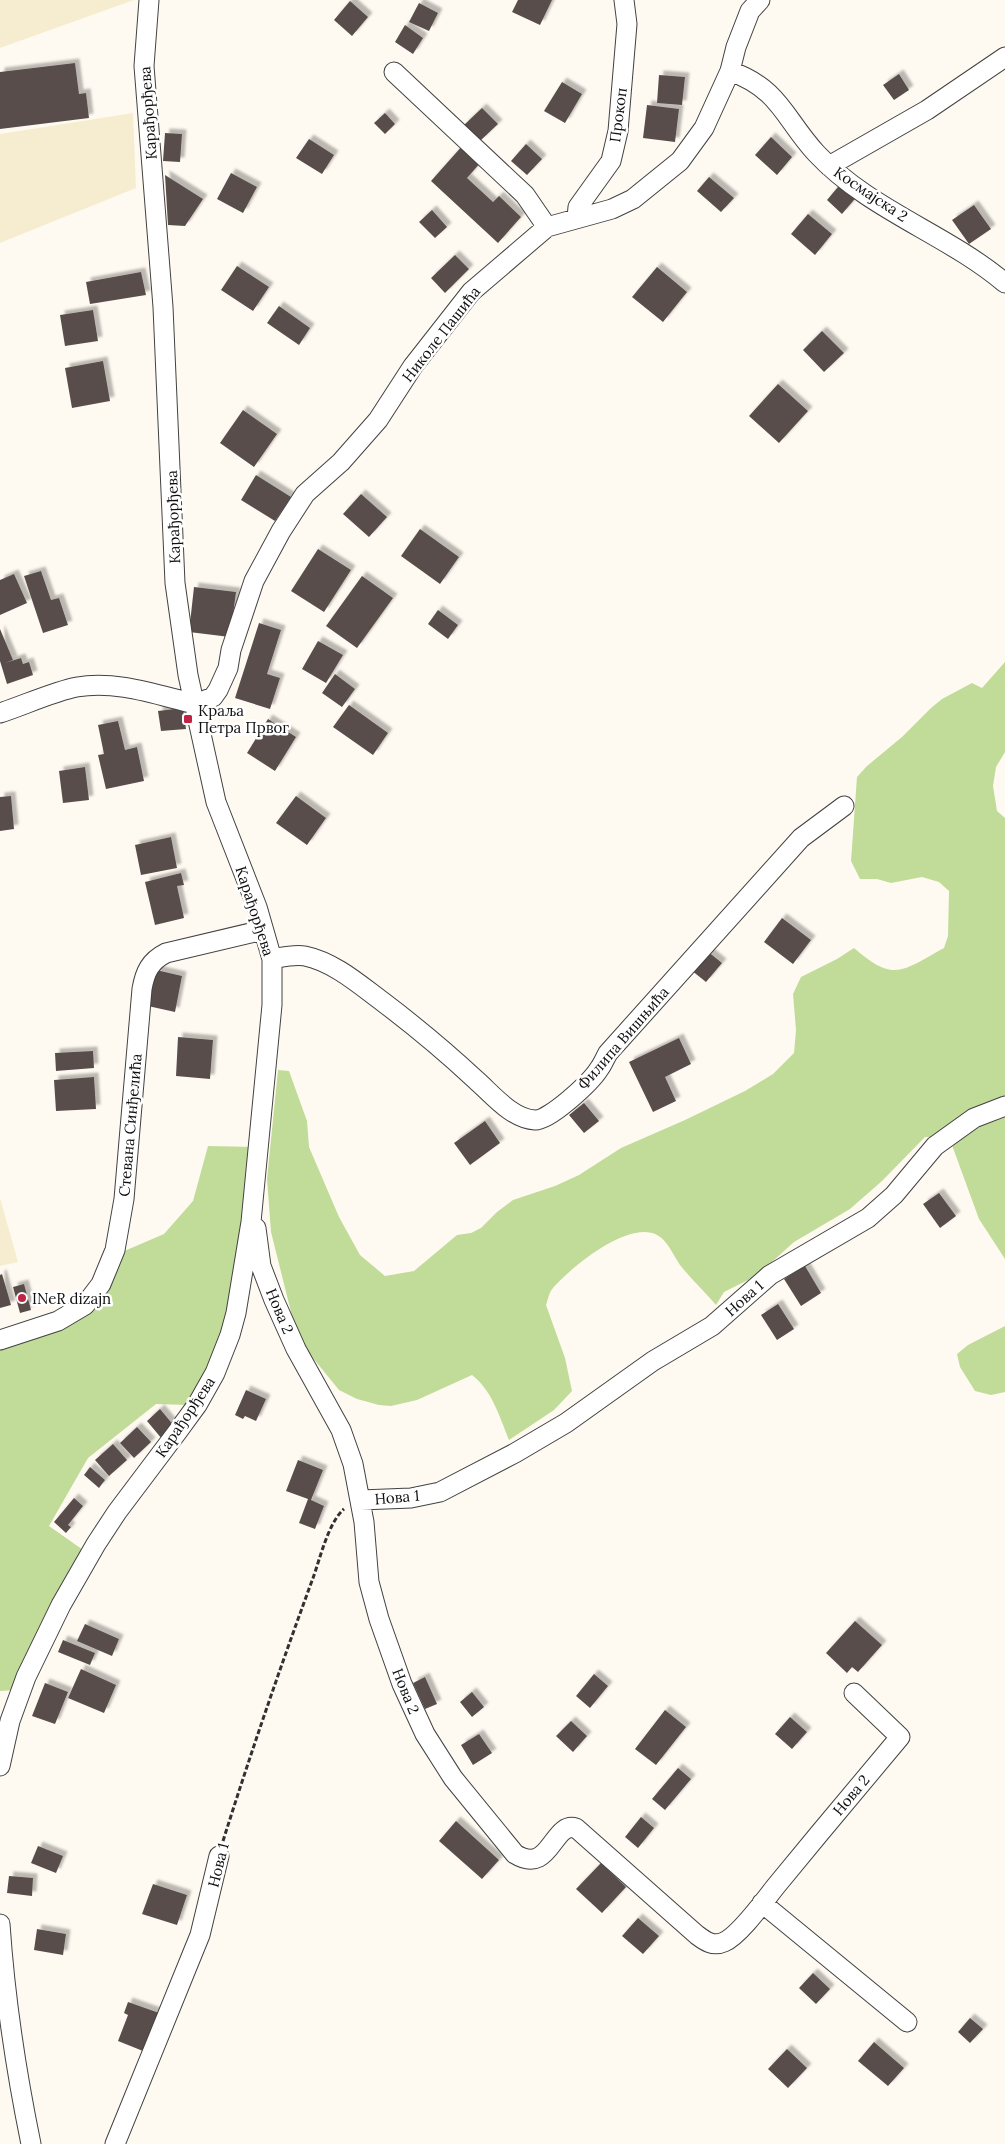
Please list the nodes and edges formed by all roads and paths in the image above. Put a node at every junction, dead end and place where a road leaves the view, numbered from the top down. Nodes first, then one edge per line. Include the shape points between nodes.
1 (148, 0) edge
2 (624, 0) edge
3 (760, 0) edge
4 (1005, 57) edge
5 (730, 71) junction
6 (394, 72) dead end
7 (829, 166) junction
8 (577, 218) junction
9 (547, 226) junction
10 (1004, 279) edge
11 (195, 704) junction
12 (0, 714) edge
13 (844, 806) dead end
14 (263, 930) junction
15 (272, 959) junction
16 (1005, 1106) edge
17 (253, 1200) junction
18 (0, 1340) edge
19 (361, 1500) junction
20 (854, 1692) dead end
21 (0, 1766) edge
22 (219, 1856) joint
23 (762, 1902) junction
24 (0, 1924) edge
25 (907, 2022) dead end
26 (31, 2144) edge
27 (115, 2144) edge

1 - 11 street, Карађорђева via 144,66 164,307 175,583 183,647
2 - 8 street, Прокоп via 627,24 618,130 611,161 578,207
3 - 5 street, Николе Пашића via 750,11
4 - 7 street via 927,110
5 - 7 street, Космајска 2 via 763,87
5 - 8 street, Николе Пашића via 704,128 680,161 633,199 612,209
6 - 9 street via 525,195
7 - 10 street, Космајска 2 via 863,193
8 - 9 street, Николе Пашића
9 - 11 street, Николе Пашића via 471,292 413,366 378,420 341,462 305,494 280,531 254,580 228,668 218,690 213,697
11 - 12 street via 119,687 76,687
11 - 14 street, Карађорђева via 216,802
13 - 15 street, Филипа Вишњића via 801,838 608,1053 598,1071 542,1119 534,1120 515,1113 434,1041 334,968 305,956
14 - 15 street, Карађорђева
14 - 18 street, Стевана Синђелића via 166,953 149,966 142,989 124,1199 115,1250 101,1284 85,1305 58,1321
15 - 17 street, Карађорђева via 272,1005
16 - 19 street, Нова 1 via 974,1118 935,1146 894,1196 868,1218 770,1275 712,1326 653,1361 566,1423 440,1492 411,1498
17 - 19 street, Нова 2 via 264,1275 296,1349 341,1430
17 - 21 street, Карађорђева via 236,1313 224,1352 197,1404 117,1512 61,1605 26,1677 10,1721
19 - 22 path, Нова 1 via 352,1502 340,1513 330,1531 260,1723
19 - 23 street, Нова 2 via 369,1582 406,1692 425,1734 453,1778 515,1854 524,1859 538,1858 565,1829 576,1828 697,1935 714,1944 732,1937
20 - 23 street, Нова 2 via 900,1737
22 - 27 street, Нова 1 via 200,1935
23 - 25 street
24 - 26 street via 15,2062

